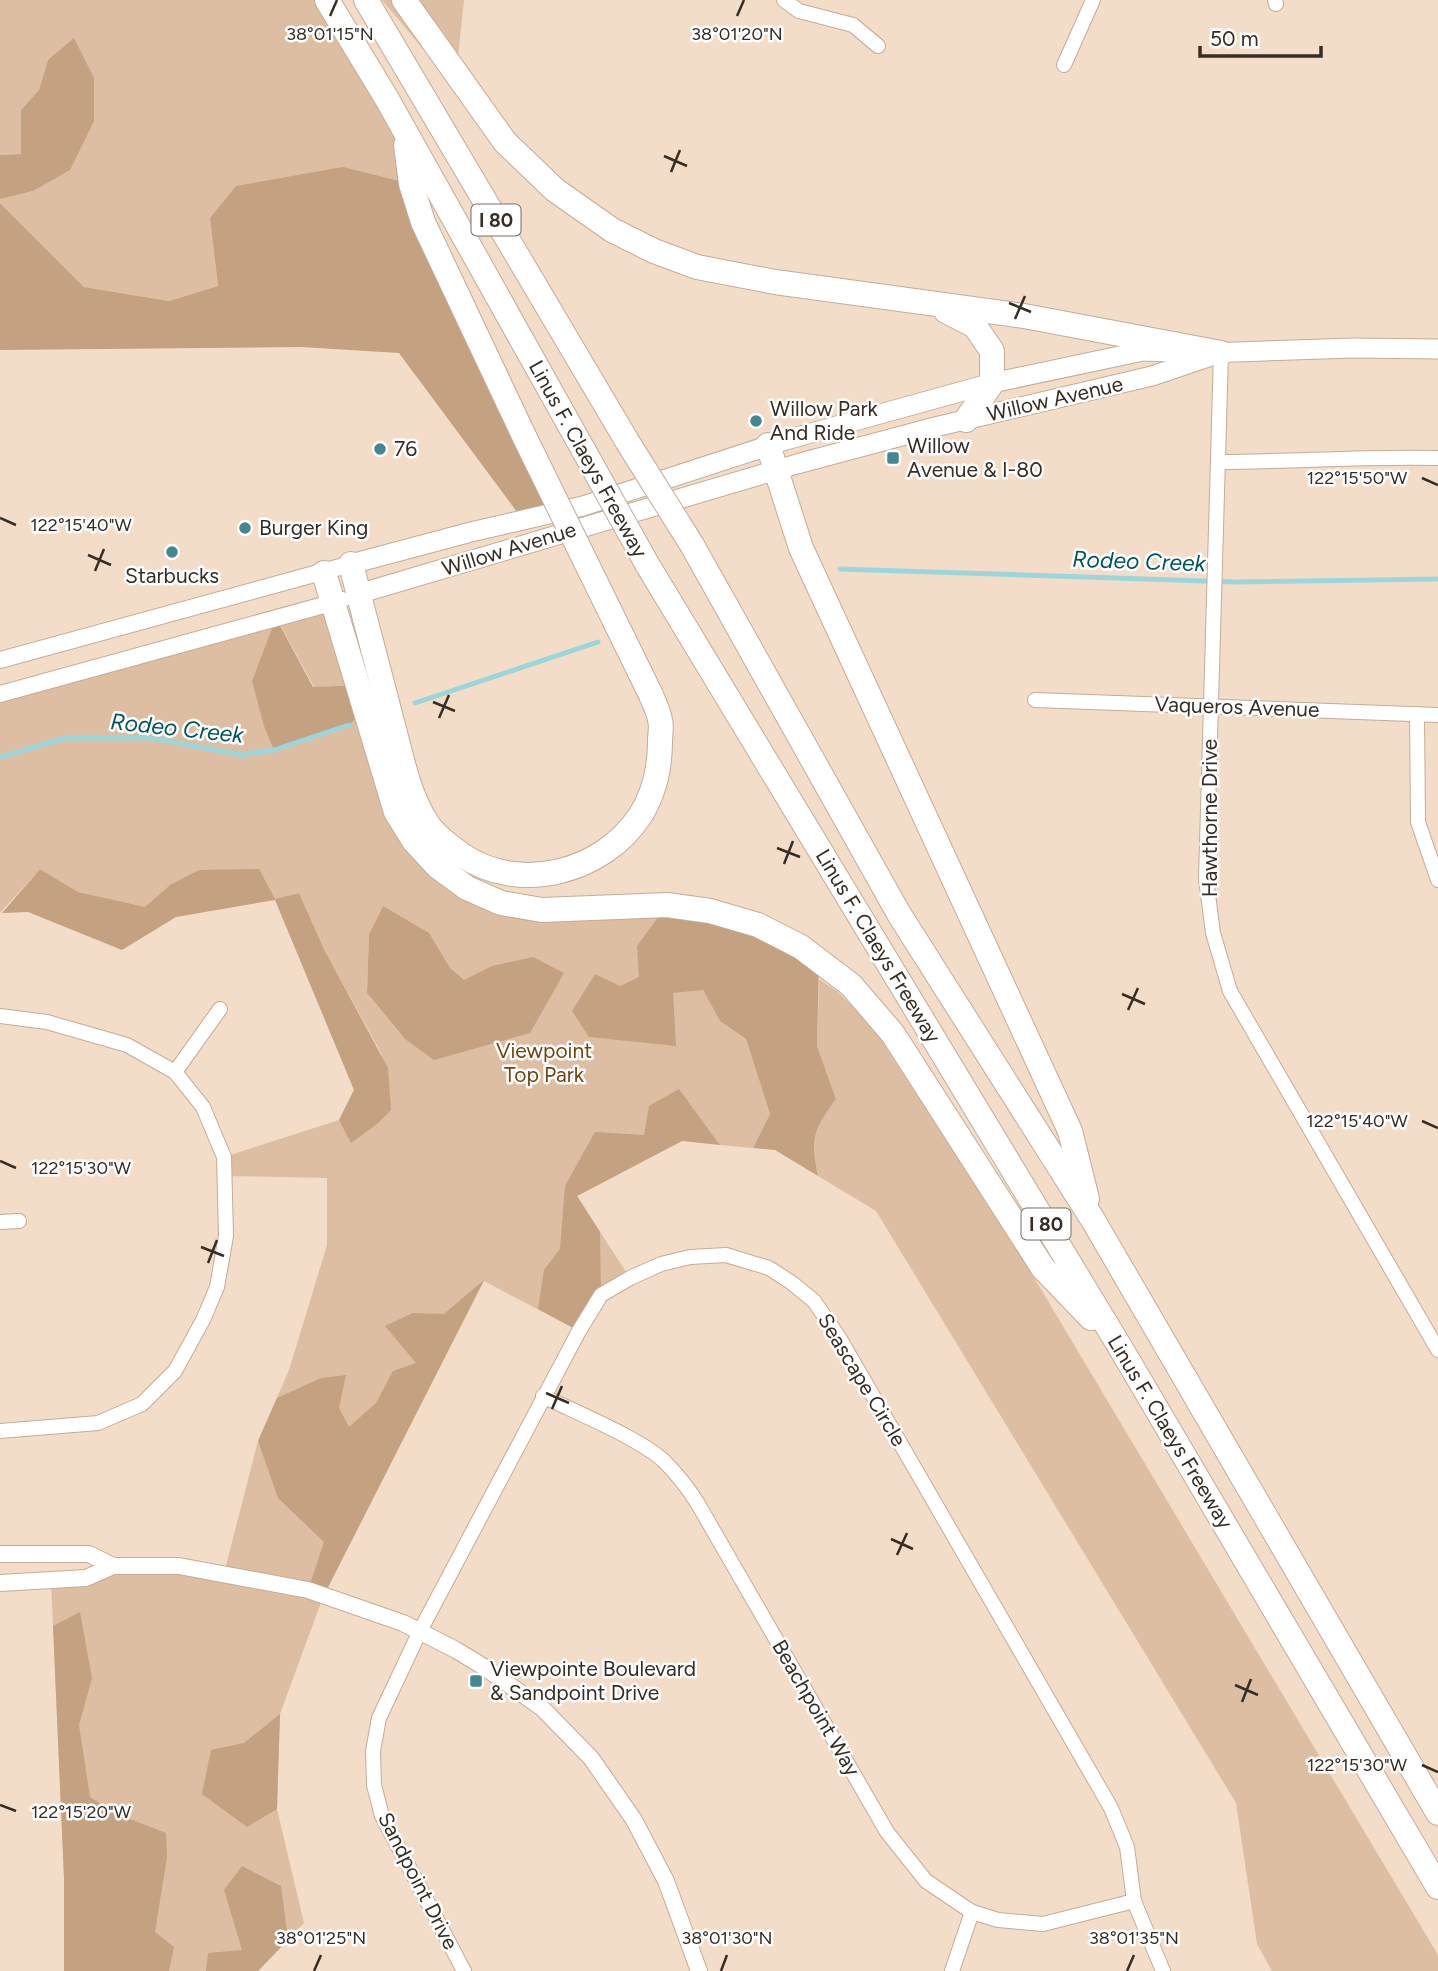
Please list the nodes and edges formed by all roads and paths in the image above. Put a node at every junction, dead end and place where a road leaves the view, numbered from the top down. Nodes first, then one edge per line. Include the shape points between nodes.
1 (327, 0) edge
2 (366, 0) edge
3 (404, 0) edge
4 (783, 0) edge
5 (1093, 0) edge
6 (878, 46) dead end
7 (1064, 65) dead end
8 (405, 134) junction
9 (930, 303) junction
10 (1438, 349) edge
11 (1221, 353) junction
12 (992, 383) junction
13 (966, 421) junction
14 (768, 445) junction
15 (1438, 458) edge
16 (1218, 462) junction
17 (776, 471) junction
18 (351, 564) junction
19 (324, 573) junction
20 (358, 594) junction
21 (333, 603) junction
22 (0, 660) edge
23 (0, 694) edge
24 (1035, 700) dead end
25 (1211, 706) junction
26 (1417, 714) junction
27 (1438, 715) edge
28 (1438, 880) edge
29 (220, 1009) dead end
30 (0, 1016) edge
31 (175, 1072) junction
32 (1093, 1220) junction
33 (19, 1221) dead end
34 (0, 1222) edge
35 (1438, 1350) edge
36 (1123, 1352) junction
37 (543, 1396) junction
38 (0, 1432) edge
39 (0, 1554) edge
40 (114, 1566) junction
41 (0, 1583) edge
42 (420, 1631) junction
43 (1438, 1813) edge
44 (1438, 1887) edge
45 (1134, 1901) junction
46 (972, 1912) junction
47 (464, 1971) edge
48 (699, 1971) edge
49 (952, 1971) edge
50 (1163, 1971) edge

1 - 8 highway, Linus F. Claeys Freeway / I 80
2 - 32 highway, Linus F. Claeys Freeway / I 80, bridge via 692,545 899,914
3 - 9 highway via 505,142 555,190 612,230 697,267
4 - 6 street via 799,11 853,25
5 - 7 street
8 - 20 highway, bridge via 411,184 422,222 660,719 655,784 641,815 625,835 601,854 542,875 506,874 477,865 449,846 428,824 410,787
8 - 36 highway, Linus F. Claeys Freeway / I 80, bridge via 647,564
9 - 11 highway
9 - 12 highway via 975,326 992,351
10 - 11 main road, Willow Avenue
11 - 12 main road, Willow Avenue via 1143,351
11 - 13 main road, Willow Avenue via 1152,376
11 - 16 street, Hawthorne Drive
12 - 13 highway
12 - 14 main road, Willow Avenue
13 - 17 main road, Willow Avenue
14 - 17 highway
14 - 18 main road, Willow Avenue via 583,506
15 - 16 street
16 - 25 street, Hawthorne Drive
17 - 20 main road, Willow Avenue
17 - 32 highway via 800,548 1070,1131
18 - 19 street, Willow Avenue
18 - 20 highway
19 - 21 highway
19 - 22 street, Willow Avenue
20 - 21 street, Willow Avenue
21 - 23 street, Willow Avenue
21 - 36 highway via 396,812 437,866 467,888 501,903 542,910 667,905 710,911 758,925 801,947 851,985 893,1034 1043,1268
24 - 25 street, Vaqueros Avenue
25 - 26 street, Vaqueros Avenue
25 - 35 street, Hawthorne Drive via 1206,879 1213,933 1230,991
26 - 27 street, Vaqueros Avenue
26 - 28 street via 1418,822
29 - 31 street
30 - 31 street via 47,1023 127,1045
31 - 38 street via 203,1107 223,1157 226,1236 217,1287 203,1320 175,1371 142,1404 98,1423
32 - 43 highway, Linus F. Claeys Freeway / I 80
33 - 34 street
36 - 44 highway, Linus F. Claeys Freeway / I 80
37 - 42 street, Seascape Circle
37 - 45 street, Seascape Circle via 601,1295 661,1264 726,1255 769,1268 814,1301 1111,1808 1127,1847
37 - 46 street, Beachpoint Way via 637,1443 681,1478 887,1832 926,1881
39 - 40 street via 89,1554
40 - 41 street via 86,1578
40 - 42 street via 179,1566 271,1582 308,1590
42 - 47 street, Sandpoint Drive via 379,1718 373,1751 374,1785 383,1816
42 - 48 street via 484,1667 542,1708 590,1758 634,1820 666,1881
45 - 46 street, Beachpoint Way via 1044,1924 998,1920
45 - 50 street, Seascape Circle
46 - 49 street

